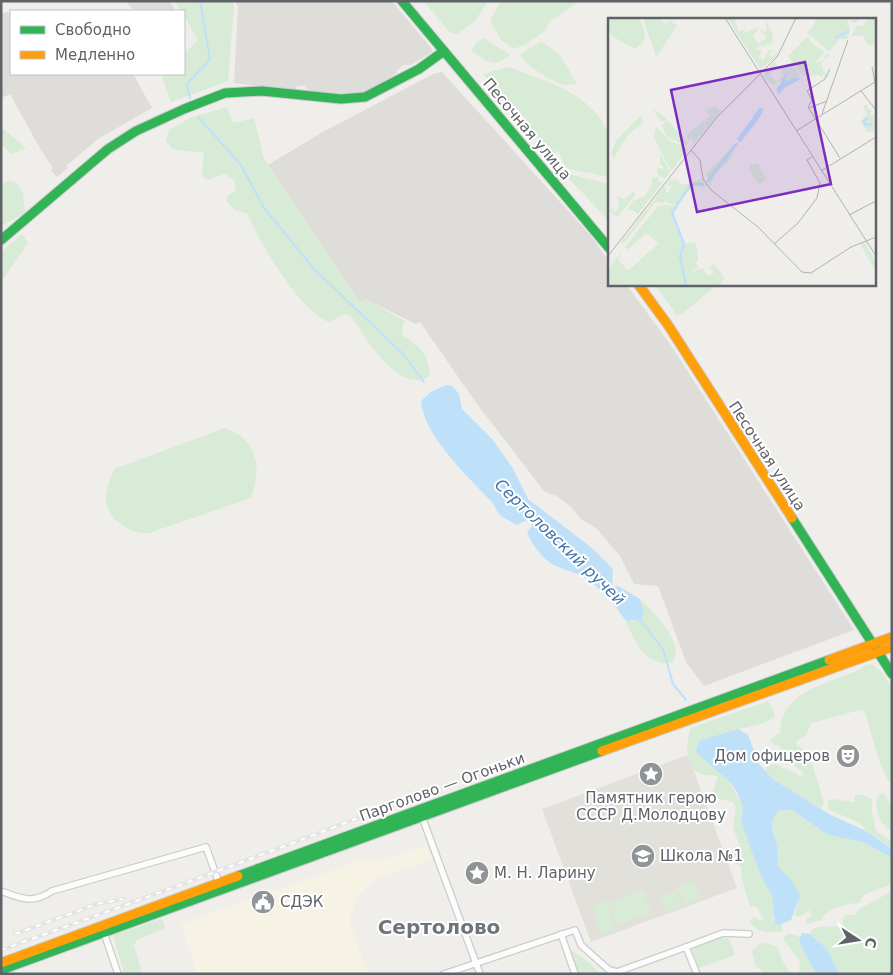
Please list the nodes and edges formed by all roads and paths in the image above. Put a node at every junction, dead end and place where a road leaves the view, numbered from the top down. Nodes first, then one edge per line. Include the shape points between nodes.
1 (402, 1) edge
2 (444, 52) junction
3 (1, 240) edge
4 (608, 247) edge
5 (639, 285) edge
6 (892, 637) edge
7 (872, 643) junction
8 (892, 647) edge
9 (878, 652) junction
10 (892, 674) edge
11 (421, 812) junction
12 (219, 883) junction
13 (1, 891) edge
14 (103, 929) junction
15 (562, 934) junction
16 (749, 934) dead end
17 (686, 946) junction
18 (1, 963) edge
19 (476, 963) junction
20 (1, 970) edge
21 (118, 974) edge
22 (444, 974) edge
23 (480, 974) edge
24 (575, 974) edge
25 (697, 974) edge

1 - 2 main road, Песочная улица
2 - 3 main road via 365,97 341,99 262,91 225,93 184,109 136,131 108,149
2 - 4 main road, Песочная улица
5 - 7 main road, Песочная улица via 668,325
6 - 7 main road, Парголово — Огоньки
7 - 9 main road, Песочная улица
7 - 11 main road, Парголово — Огоньки
8 - 9 main road, Парголово — Огоньки
9 - 10 main road, Песочная улица
9 - 11 main road, Парголово — Огоньки
11 - 12 main road, Парголово — Огоньки
11 - 14 main road, Парголово — Огоньки
11 - 19 street
12 - 13 street via 206,847 52,891 42,898 24,900
12 - 14 main road, Парголово — Огоньки
14 - 18 main road, Парголово — Огоньки
14 - 20 main road, Парголово — Огоньки
14 - 21 street
15 - 17 street via 575,930 581,945 609,970 617,972
15 - 19 street
15 - 24 street
16 - 17 street via 723,932
17 - 25 street
19 - 22 street
19 - 23 street

